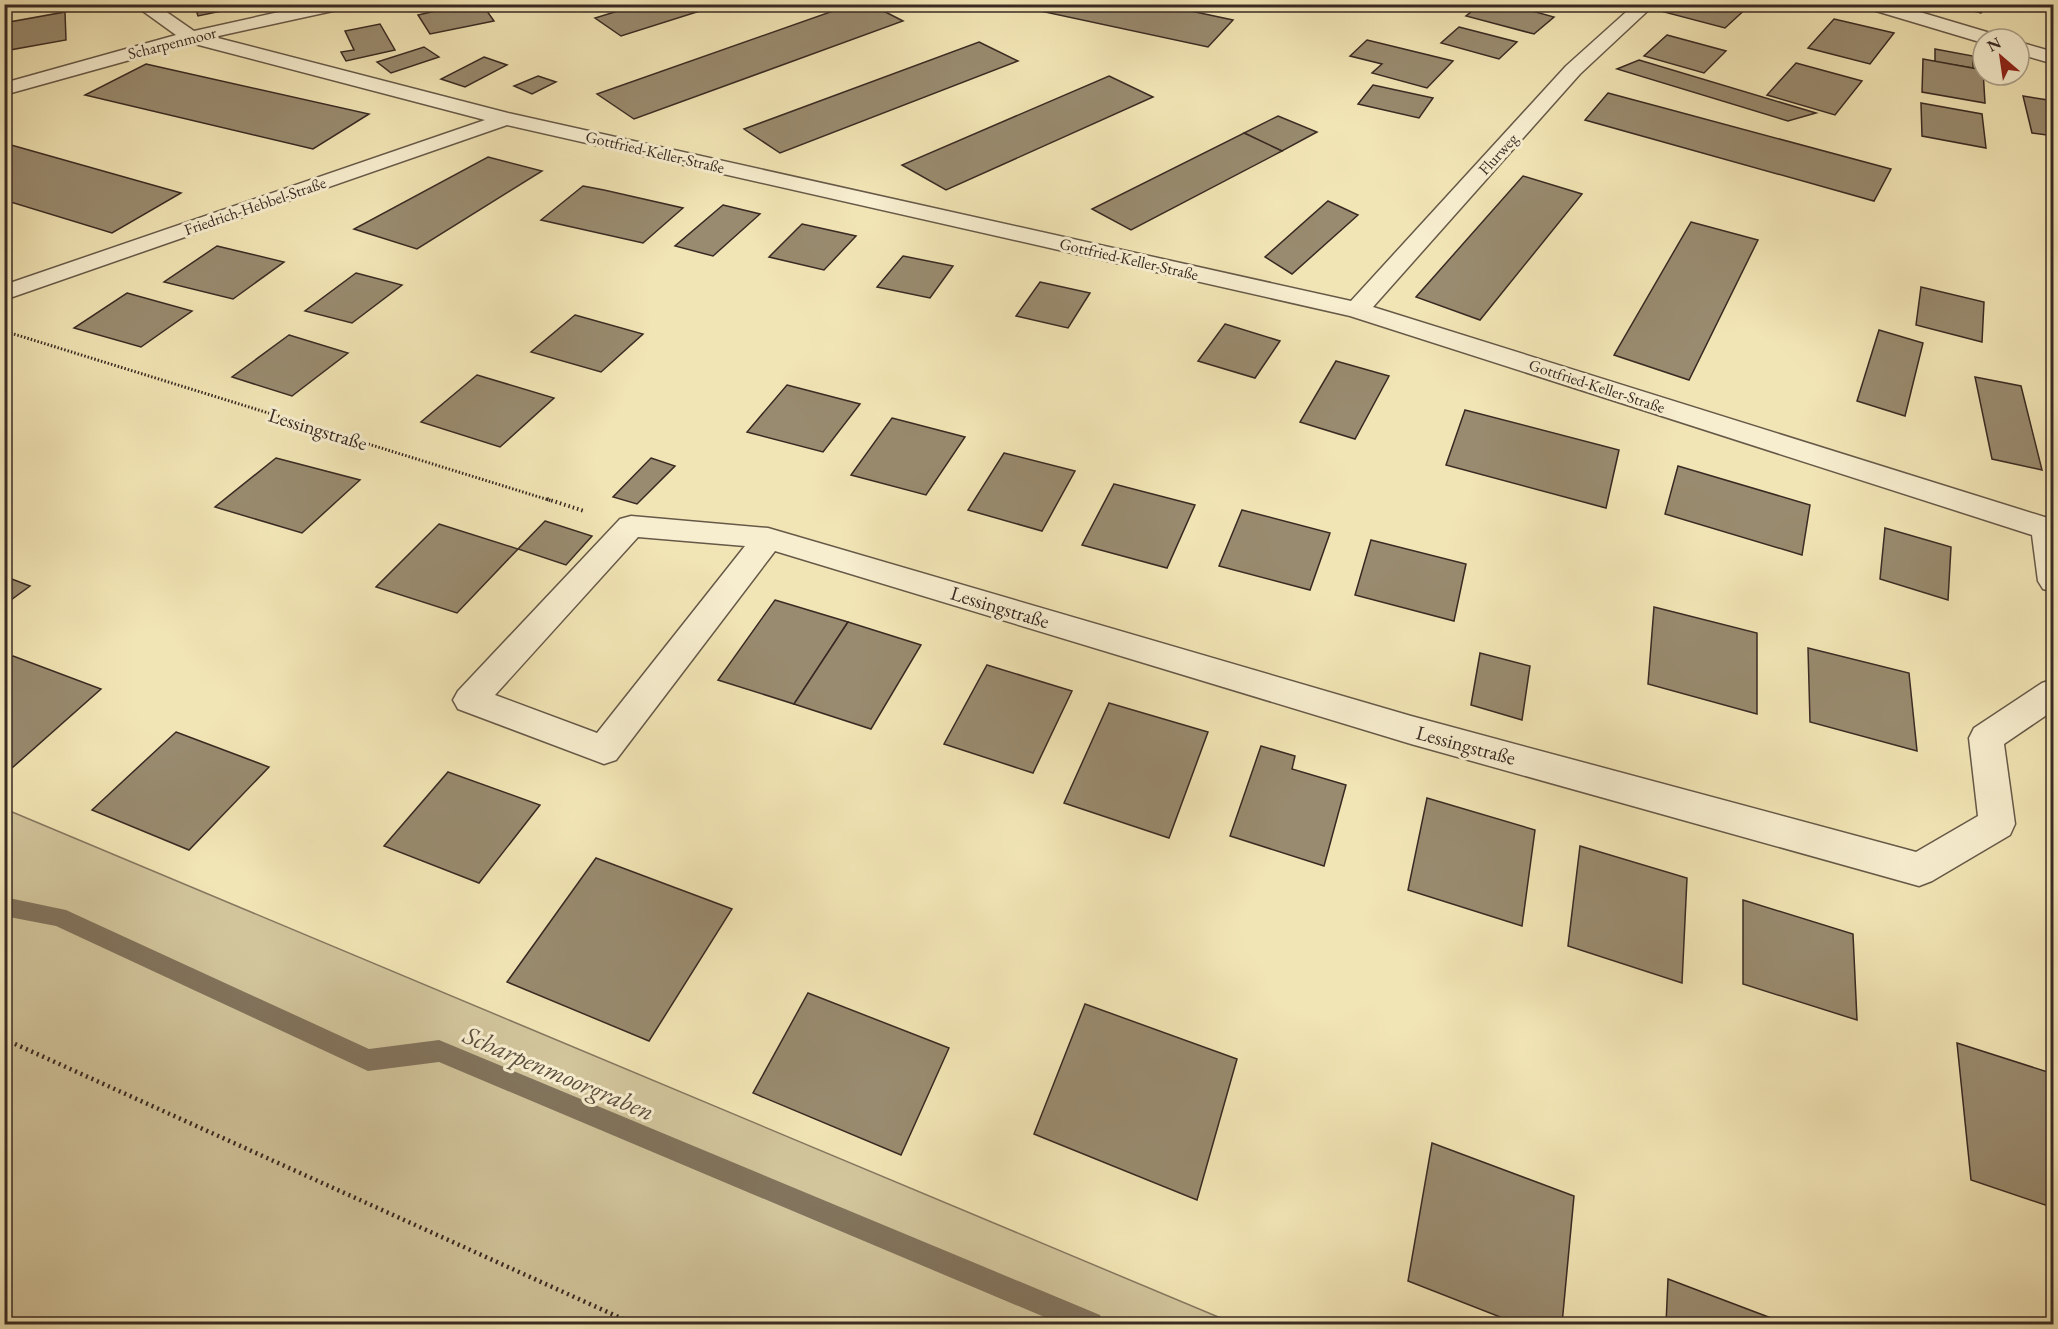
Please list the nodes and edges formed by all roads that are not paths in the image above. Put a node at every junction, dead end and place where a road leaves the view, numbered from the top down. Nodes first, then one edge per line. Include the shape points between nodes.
1 (142, 4) edge
2 (342, 4) edge
3 (1646, 4) edge
4 (1872, 4) edge
5 (1971, 33) edge
6 (191, 37) junction
7 (2031, 51) edge
8 (2054, 58) edge
9 (4, 90) edge
10 (506, 119) junction
11 (4, 293) edge
12 (1357, 310) junction
13 (2050, 530) edge
14 (768, 538) junction
15 (2054, 581) edge
16 (2054, 692) edge

1 - 6 street
2 - 6 street, Scharpenmoor
3 - 12 street, Flurweg via 1573,70
4 - 5 street
6 - 9 street, Scharpenmoor
6 - 10 street, Gottfried-Keller-Straße
7 - 8 street
10 - 11 street, Friedrich-Hebbel-Straße
10 - 12 street, Gottfried-Keller-Straße
12 - 13 street, Gottfried-Keller-Straße
13 - 15 street
14 - 14 street, Lessingstraße via 631,526 470,700 604,750
14 - 16 street, Lessingstraße via 1412,730 1919,869 1997,824 1986,738

